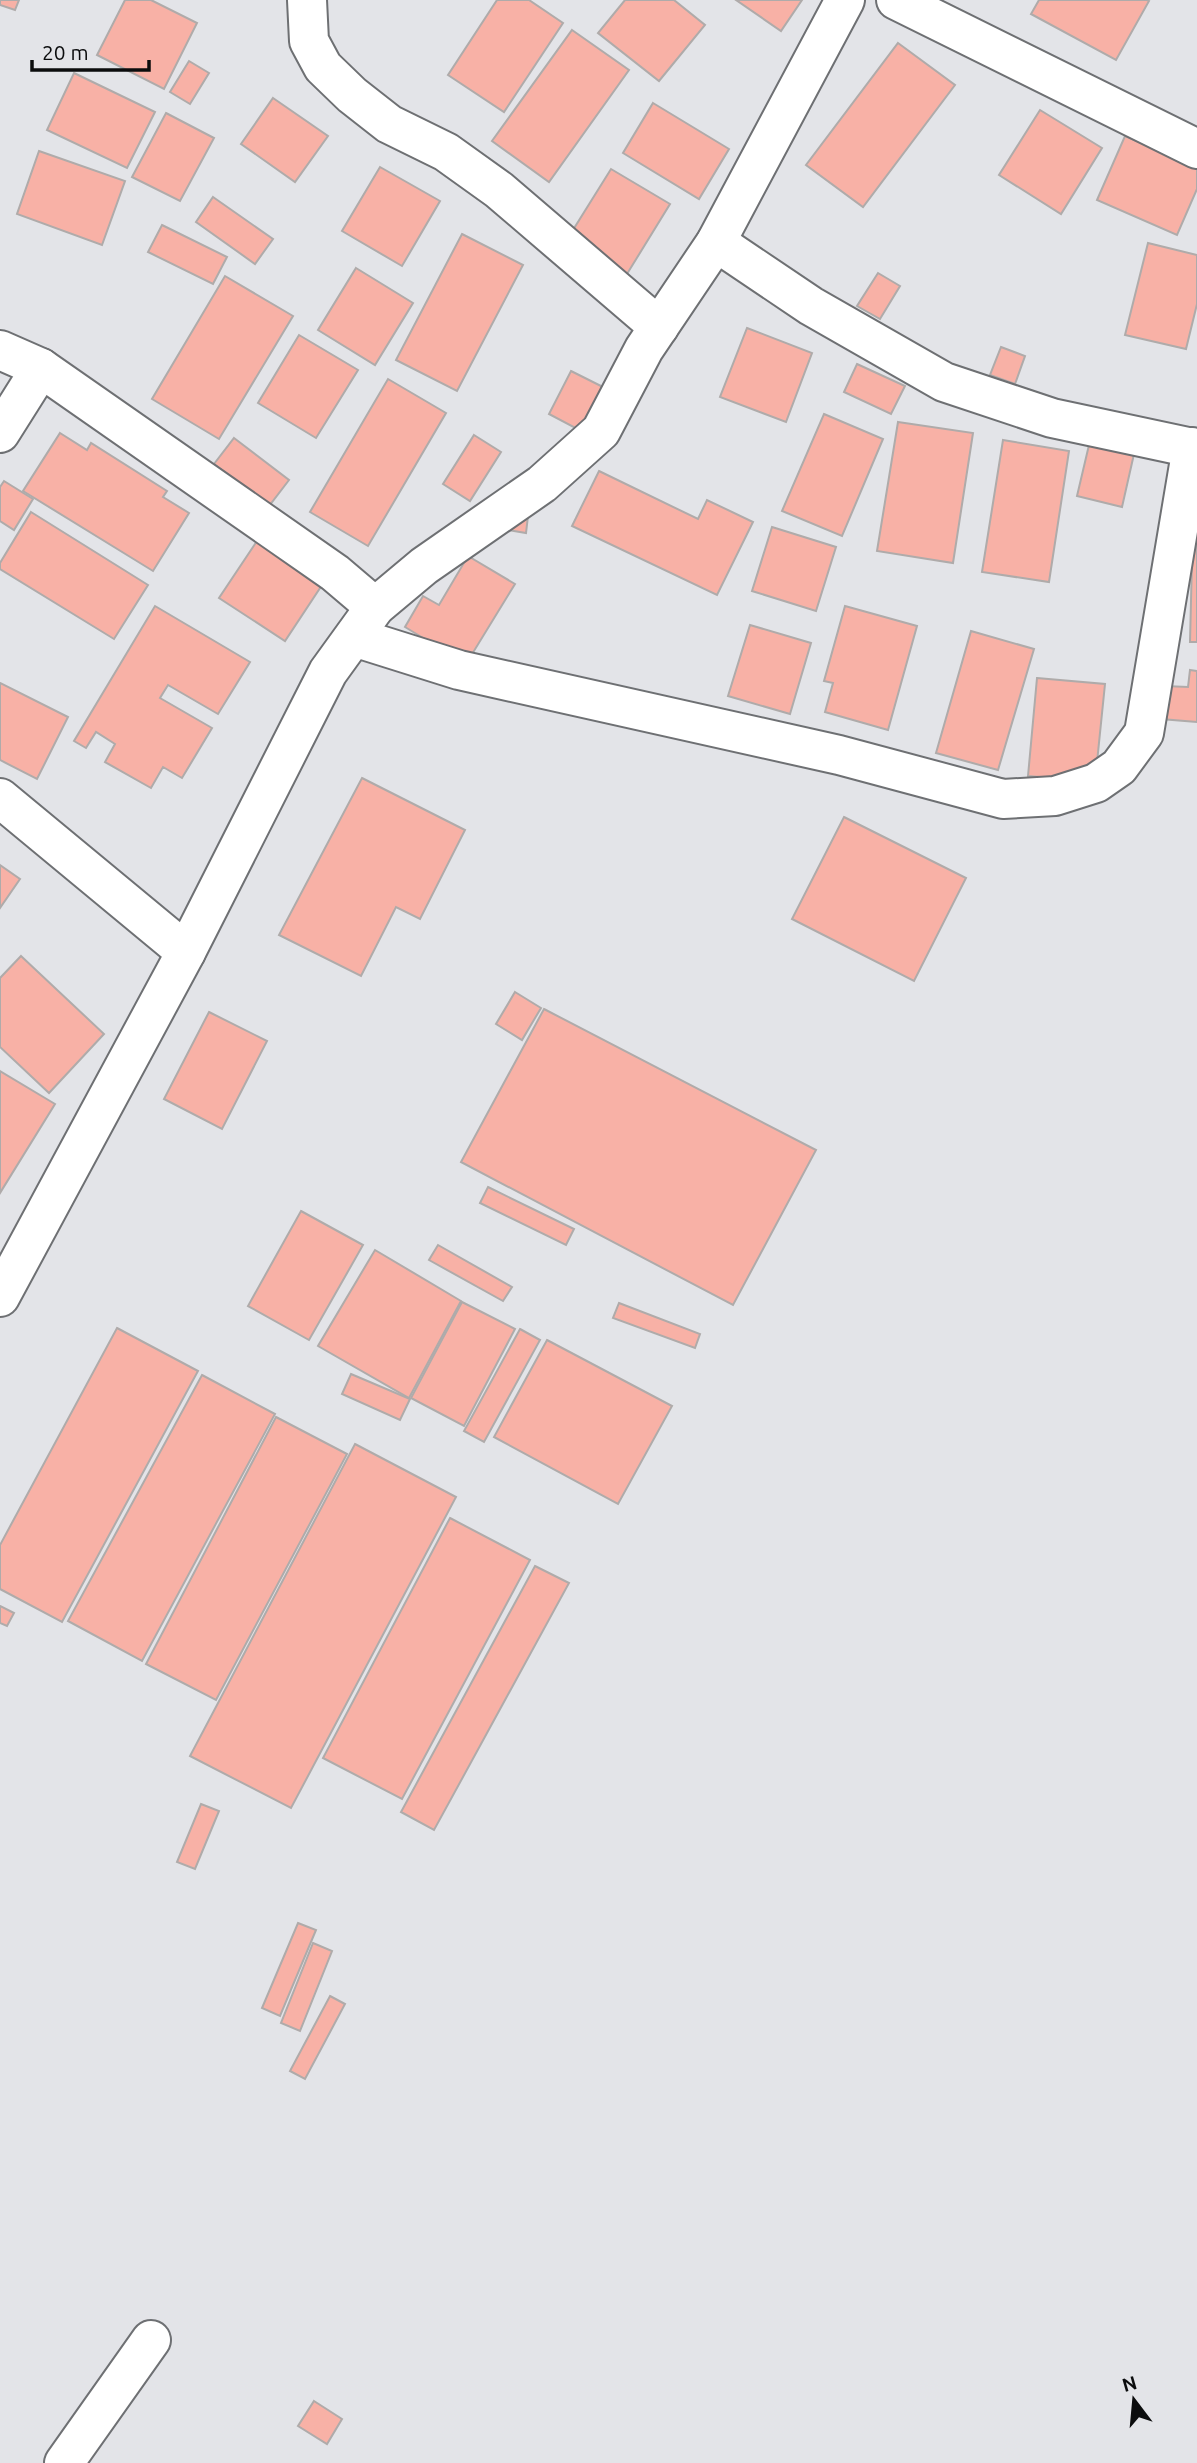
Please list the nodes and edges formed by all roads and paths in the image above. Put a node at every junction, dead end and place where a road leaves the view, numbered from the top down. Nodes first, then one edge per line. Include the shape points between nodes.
1 (307, 0) edge
2 (845, 0) edge
3 (896, 0) edge
4 (1197, 149) edge
5 (716, 242) junction
6 (659, 327) junction
7 (0, 350) edge
8 (41, 368) junction
9 (0, 433) edge
10 (1194, 448) edge
11 (365, 622) junction
12 (0, 798) edge
13 (186, 952) junction
14 (0, 1297) edge
15 (151, 2340) dead end
16 (64, 2463) edge

1 - 6 street via 309,41 323,67 352,95 389,124 446,152 499,190
2 - 5 street
3 - 4 street
5 - 6 street
5 - 10 street via 811,306 944,382 1052,418
6 - 11 street via 601,431 542,484 424,566
7 - 8 street
8 - 9 street
8 - 11 street via 324,565
10 - 11 street via 1144,733 1119,767 1096,783 1055,796 1003,799 839,755 459,670
11 - 13 street via 328,672
12 - 13 street
13 - 14 street
15 - 16 street

